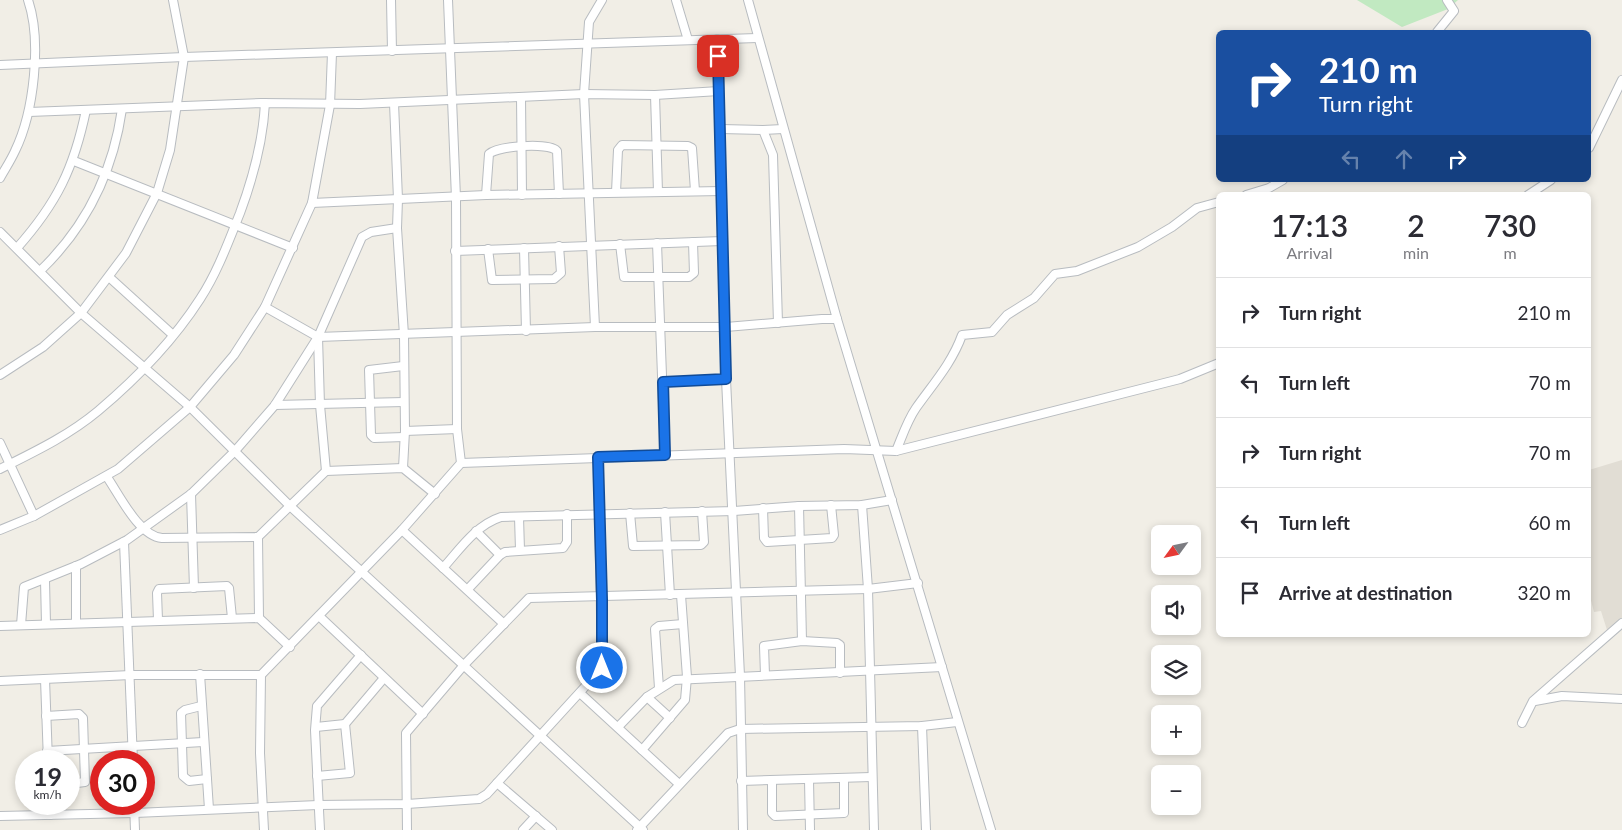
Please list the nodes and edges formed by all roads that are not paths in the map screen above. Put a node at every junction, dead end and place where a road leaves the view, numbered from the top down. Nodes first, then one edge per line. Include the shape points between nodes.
1 (28, 0) edge
2 (173, 0) edge
3 (390, 0) edge
4 (448, 0) edge
5 (602, 0) edge
6 (676, 0) edge
7 (748, 0) edge
8 (1447, 0) edge
9 (1439, 30) edge
10 (757, 38) junction
11 (717, 39) junction
12 (688, 40) junction
13 (588, 44) junction
14 (451, 49) junction
15 (392, 51) junction
16 (332, 54) junction
17 (184, 56) junction
18 (34, 62) junction
19 (0, 65) edge
20 (1622, 80) edge
21 (719, 90) junction
22 (584, 94) junction
23 (655, 95) junction
24 (521, 97) junction
25 (452, 100) junction
26 (266, 103) junction
27 (394, 103) junction
28 (330, 105) junction
29 (178, 106) junction
30 (122, 109) junction
31 (86, 110) junction
32 (29, 112) junction
33 (720, 129) junction
34 (783, 129) junction
35 (763, 130) junction
36 (1591, 144) edge
37 (656, 145) junction
38 (521, 146) junction
39 (74, 161) junction
40 (105, 174) junction
41 (0, 178) edge
42 (1280, 182) edge
43 (1548, 182) edge
44 (695, 191) junction
45 (722, 191) junction
46 (616, 192) junction
47 (658, 192) junction
48 (1256, 192) edge
49 (1533, 192) edge
50 (157, 193) junction
51 (590, 193) junction
52 (559, 194) junction
53 (486, 195) junction
54 (522, 195) junction
55 (456, 198) junction
56 (398, 199) junction
57 (312, 203) junction
58 (1216, 203) edge
59 (235, 224) junction
60 (397, 228) junction
61 (0, 232) edge
62 (693, 242) junction
63 (722, 242) junction
64 (656, 243) junction
65 (592, 244) junction
66 (620, 244) junction
67 (559, 246) junction
68 (17, 248) junction
69 (293, 248) junction
70 (524, 248) junction
71 (488, 249) junction
72 (454, 251) junction
73 (40, 271) junction
74 (658, 276) junction
75 (108, 277) junction
76 (525, 280) junction
77 (265, 307) junction
78 (81, 313) junction
79 (837, 319) junction
80 (778, 323) junction
81 (661, 326) junction
82 (595, 327) junction
83 (726, 328) junction
84 (526, 331) junction
85 (457, 333) junction
86 (173, 335) junction
87 (404, 335) junction
88 (318, 337) junction
89 (1216, 365) edge
90 (403, 366) junction
91 (144, 367) junction
92 (0, 375) edge
93 (726, 379) junction
94 (663, 382) junction
95 (370, 402) junction
96 (404, 402) junction
97 (275, 405) junction
98 (320, 405) junction
99 (190, 407) junction
100 (457, 429) junction
101 (405, 434) junction
102 (0, 443) edge
103 (876, 450) junction
104 (235, 451) junction
105 (896, 451) junction
106 (730, 452) junction
107 (665, 455) junction
108 (598, 457) junction
109 (461, 463) junction
110 (10, 464) junction
111 (403, 468) junction
112 (0, 469) edge
113 (326, 472) junction
114 (107, 477) junction
115 (191, 494) junction
116 (436, 494) junction
117 (892, 500) junction
118 (831, 505) junction
119 (862, 505) junction
120 (290, 506) junction
121 (799, 506) junction
122 (763, 508) junction
123 (702, 511) junction
124 (734, 511) junction
125 (665, 512) junction
126 (630, 513) junction
127 (567, 514) junction
128 (598, 514) junction
129 (34, 516) junction
130 (519, 517) junction
131 (143, 529) junction
132 (0, 530) edge
133 (402, 530) junction
134 (476, 532) junction
135 (191, 537) junction
136 (258, 537) junction
137 (799, 540) junction
138 (124, 542) junction
139 (668, 545) junction
140 (520, 550) junction
141 (500, 555) junction
142 (76, 566) junction
143 (443, 568) junction
144 (362, 573) junction
145 (45, 580) junction
146 (918, 583) junction
147 (194, 588) junction
148 (868, 589) junction
149 (468, 590) junction
150 (799, 591) junction
151 (736, 592) junction
152 (670, 595) junction
153 (681, 595) junction
154 (602, 597) junction
155 (319, 616) junction
156 (232, 618) junction
157 (259, 618) junction
158 (158, 620) junction
159 (128, 621) junction
160 (76, 623) junction
161 (1622, 623) edge
162 (46, 624) junction
163 (504, 624) junction
164 (683, 624) junction
165 (21, 625) junction
166 (0, 626) edge
167 (802, 641) junction
168 (290, 647) junction
169 (361, 655) junction
170 (464, 665) junction
171 (942, 667) junction
172 (870, 672) junction
173 (840, 673) junction
174 (200, 674) junction
175 (131, 675) junction
176 (261, 675) junction
177 (765, 675) junction
178 (740, 676) junction
179 (687, 677) junction
180 (384, 678) junction
181 (44, 679) junction
182 (0, 681) edge
183 (659, 688) junction
184 (580, 693) junction
185 (647, 696) junction
186 (1622, 699) edge
187 (1533, 701) junction
188 (201, 706) junction
189 (423, 714) junction
190 (46, 716) junction
191 (670, 718) junction
192 (957, 722) junction
193 (1522, 723) dead end
194 (345, 724) junction
195 (922, 726) junction
196 (316, 727) junction
197 (870, 727) junction
198 (618, 728) junction
199 (740, 729) junction
200 (542, 736) junction
201 (203, 742) junction
202 (180, 743) junction
203 (133, 746) junction
204 (83, 749) junction
205 (47, 750) edge
206 (65, 750) edge
207 (133, 750) edge
208 (642, 750) junction
209 (318, 776) junction
210 (872, 778) junction
211 (207, 779) junction
212 (844, 779) junction
213 (772, 780) junction
214 (809, 780) junction
215 (741, 781) junction
216 (80, 783) edge
217 (497, 783) junction
218 (679, 784) junction
219 (407, 804) junction
220 (318, 805) junction
221 (263, 808) junction
222 (209, 810) junction
223 (155, 812) edge
224 (25, 815) edge
225 (135, 815) edge
226 (810, 815) junction
227 (0, 816) edge
228 (536, 816) junction
229 (640, 829) edge
230 (135, 830) edge
231 (264, 830) edge
232 (320, 830) edge
233 (407, 830) edge
234 (524, 830) edge
235 (552, 830) edge
236 (743, 830) edge
237 (810, 830) edge
238 (874, 830) edge
239 (926, 830) edge
240 (991, 830) edge

1 - 18 street via 34,20
2 - 17 street
3 - 15 street
4 - 14 street
5 - 13 street via 589,22
6 - 12 street
7 - 10 street
8 - 9 street via 1454,11
10 - 11 street
10 - 34 street
11 - 12 street
11 - 21 street
12 - 13 street
13 - 14 street
13 - 22 street
14 - 15 street
14 - 25 street
15 - 16 street
16 - 17 street
16 - 28 street
17 - 18 street
17 - 29 street
18 - 19 street
18 - 32 street
20 - 36 street
21 - 23 street
21 - 33 street
22 - 23 street
22 - 24 street
22 - 51 street
23 - 37 street
24 - 25 street
24 - 38 street
25 - 27 street
25 - 55 street
26 - 28 street
26 - 29 street
26 - 59 street via 257,160
27 - 28 street
27 - 56 street
28 - 57 street
29 - 30 street
29 - 50 street via 170,150
30 - 31 street
30 - 40 street via 115,148
31 - 32 street
31 - 39 street
32 - 41 street via 16,150
33 - 35 street
33 - 45 street
34 - 35 street
34 - 79 street
35 - 80 street via 773,156
37 - 44 street via 685,144 692,148
37 - 46 street via 622,144 619,147
37 - 47 street
38 - 52 street via 549,147 557,151
38 - 53 street via 494,150 490,154
38 - 54 street
39 - 40 street
39 - 68 street via 48,211
40 - 50 street
40 - 73 street via 81,224 62,250
42 - 48 street
43 - 49 street
44 - 45 street
44 - 47 street
45 - 63 street
46 - 47 street
46 - 51 street
50 - 59 street
50 - 75 street via 126,253
51 - 52 street
51 - 65 street
52 - 54 street
53 - 54 street
53 - 55 street
55 - 56 street
55 - 72 street
56 - 57 street
56 - 60 street
57 - 69 street
58 - 105 street via 1197,208 1138,247 1077,271 1055,274 1034,298 1007,316 992,332 962,335 948,365 909,420
59 - 69 street
59 - 86 street via 223,256 200,299
60 - 87 street
60 - 88 street via 371,232 362,237
61 - 68 street
62 - 63 street
62 - 64 street
62 - 74 street via 692,275
63 - 83 street
64 - 66 street
64 - 74 street
65 - 66 street
65 - 67 street
65 - 82 street
66 - 74 street via 624,277
67 - 70 street
67 - 76 street via 559,277
68 - 73 street
69 - 77 street
70 - 71 street
70 - 76 street
71 - 72 street
71 - 76 street via 492,280
72 - 85 street
73 - 78 street
74 - 81 street
75 - 78 street
75 - 86 street
76 - 84 street
77 - 88 street
77 - 99 street via 234,355
78 - 91 street
78 - 92 street via 42,347
79 - 80 street
79 - 103 street
80 - 83 street
81 - 82 street
81 - 83 street
81 - 94 street
82 - 84 street
83 - 93 street
84 - 85 street
85 - 87 street
85 - 100 street
86 - 91 street
87 - 88 street
87 - 90 street
88 - 97 street
88 - 98 street
89 - 105 street via 1180,379
90 - 95 street via 370,368
90 - 96 street
91 - 99 street
91 - 110 street via 87,419 34,453
93 - 94 street
93 - 106 street
94 - 107 street
95 - 96 street
95 - 98 street
95 - 101 street via 372,437
96 - 101 street
97 - 98 street
97 - 104 street
98 - 113 street
99 - 104 street
99 - 114 street
100 - 101 street
100 - 109 street
101 - 111 street
102 - 110 street
103 - 105 street
103 - 106 street
103 - 117 street
104 - 115 street
104 - 120 street
106 - 107 street
106 - 124 street
107 - 108 street
108 - 109 street
108 - 128 street
109 - 116 street
110 - 112 street
110 - 129 street
111 - 113 street
111 - 116 street
113 - 120 street
114 - 129 street
114 - 131 street
115 - 131 street
115 - 135 street
116 - 133 street
117 - 119 street
117 - 146 street
118 - 119 street
118 - 121 street
118 - 137 street via 834,536
119 - 148 street
120 - 136 street
120 - 144 street
121 - 122 street
121 - 137 street
122 - 124 street
122 - 137 street via 765,540
123 - 124 street
123 - 125 street
123 - 139 street via 702,544
124 - 151 street
125 - 126 street
125 - 139 street
126 - 128 street
126 - 139 street via 632,545
127 - 128 street
127 - 130 street
127 - 140 street via 567,542 563,548
128 - 154 street
129 - 132 street
130 - 134 street via 492,520
130 - 140 street
131 - 135 street via 154,538
131 - 138 street
133 - 143 street
133 - 144 street
134 - 141 street
134 - 143 street
135 - 136 street
135 - 147 street
136 - 157 street
137 - 150 street
138 - 142 street
138 - 159 street
139 - 152 street
140 - 141 street
141 - 149 street
142 - 145 street
142 - 160 street
143 - 149 street
144 - 155 street
144 - 170 street
145 - 162 street
145 - 165 street via 23,588
146 - 148 street
146 - 171 street
147 - 156 street via 228,586
147 - 158 street via 158,590
148 - 150 street
148 - 172 street
149 - 163 street
150 - 151 street
150 - 167 street
151 - 153 street
151 - 178 street
152 - 153 street
152 - 154 street
153 - 164 street
154 - 163 street via 529,598
154 - 184 street via 602,668
155 - 168 street
155 - 169 street
156 - 157 street
156 - 158 street
157 - 168 street
158 - 159 street
159 - 160 street
159 - 175 street
160 - 162 street
161 - 187 street
162 - 165 street
163 - 170 street
164 - 179 street
164 - 183 street via 659,626 653,633
165 - 166 street
167 - 173 street via 838,642
167 - 177 street via 764,646
168 - 176 street
169 - 180 street
169 - 196 street via 321,700
170 - 189 street
170 - 200 street
171 - 172 street
171 - 192 street
172 - 173 street
172 - 197 street
173 - 177 street
174 - 175 street
174 - 176 street
174 - 188 street
175 - 181 street
175 - 203 street
176 - 221 street
177 - 178 street
178 - 179 street
178 - 199 street
179 - 183 street via 672,680
179 - 191 street via 684,700
180 - 189 street
180 - 194 street
181 - 182 street
181 - 190 street
183 - 185 street
184 - 198 street
184 - 200 street
185 - 191 street
185 - 198 street
186 - 187 street via 1562,696
187 - 193 street
188 - 201 street
188 - 202 street via 181,714
189 - 219 street via 405,736
190 - 204 street via 81,714
190 - 205 street
191 - 208 street
192 - 195 street
192 - 240 street
194 - 196 street
194 - 209 street via 350,773
195 - 197 street
195 - 239 street
196 - 209 street
197 - 199 street
197 - 210 street
198 - 208 street
199 - 215 street
199 - 218 street via 723,737
200 - 217 street
200 - 229 street
201 - 202 street
201 - 211 street
202 - 203 street
202 - 211 street via 184,778
203 - 204 street
203 - 207 street
204 - 206 street
204 - 216 street via 85,782
208 - 218 street
209 - 220 street
210 - 212 street
210 - 238 street
211 - 222 street
212 - 214 street
212 - 226 street via 844,814
213 - 214 street
213 - 215 street
213 - 226 street via 773,815
214 - 226 street
215 - 236 street
217 - 219 street via 487,794 471,801
217 - 228 street
218 - 229 street
219 - 220 street
219 - 233 street
220 - 221 street
220 - 232 street
221 - 222 street
221 - 231 street
222 - 223 street
224 - 227 street
225 - 230 street
226 - 237 street
228 - 234 street
228 - 235 street

